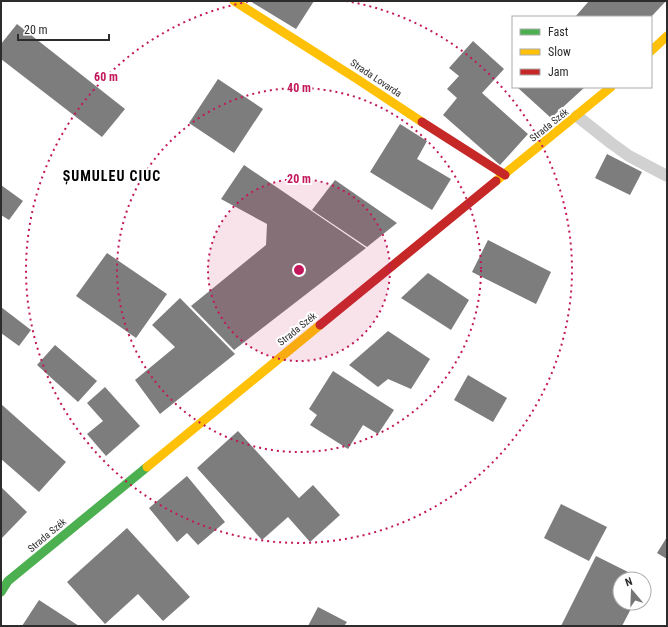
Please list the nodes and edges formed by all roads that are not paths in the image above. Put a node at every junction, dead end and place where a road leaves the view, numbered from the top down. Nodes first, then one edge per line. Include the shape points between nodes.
1 (234, 1) edge
2 (667, 36) edge
3 (652, 50) edge
4 (610, 88) edge
5 (577, 116) junction
6 (505, 175) junction
7 (667, 176) edge
8 (1, 592) edge

1 - 6 street, Strada Lovarda
2 - 3 street
4 - 5 street, Strada Szék
5 - 6 street, Strada Szék
5 - 7 lane via 629,156
6 - 8 street, Strada Szék via 20,571 8,581

